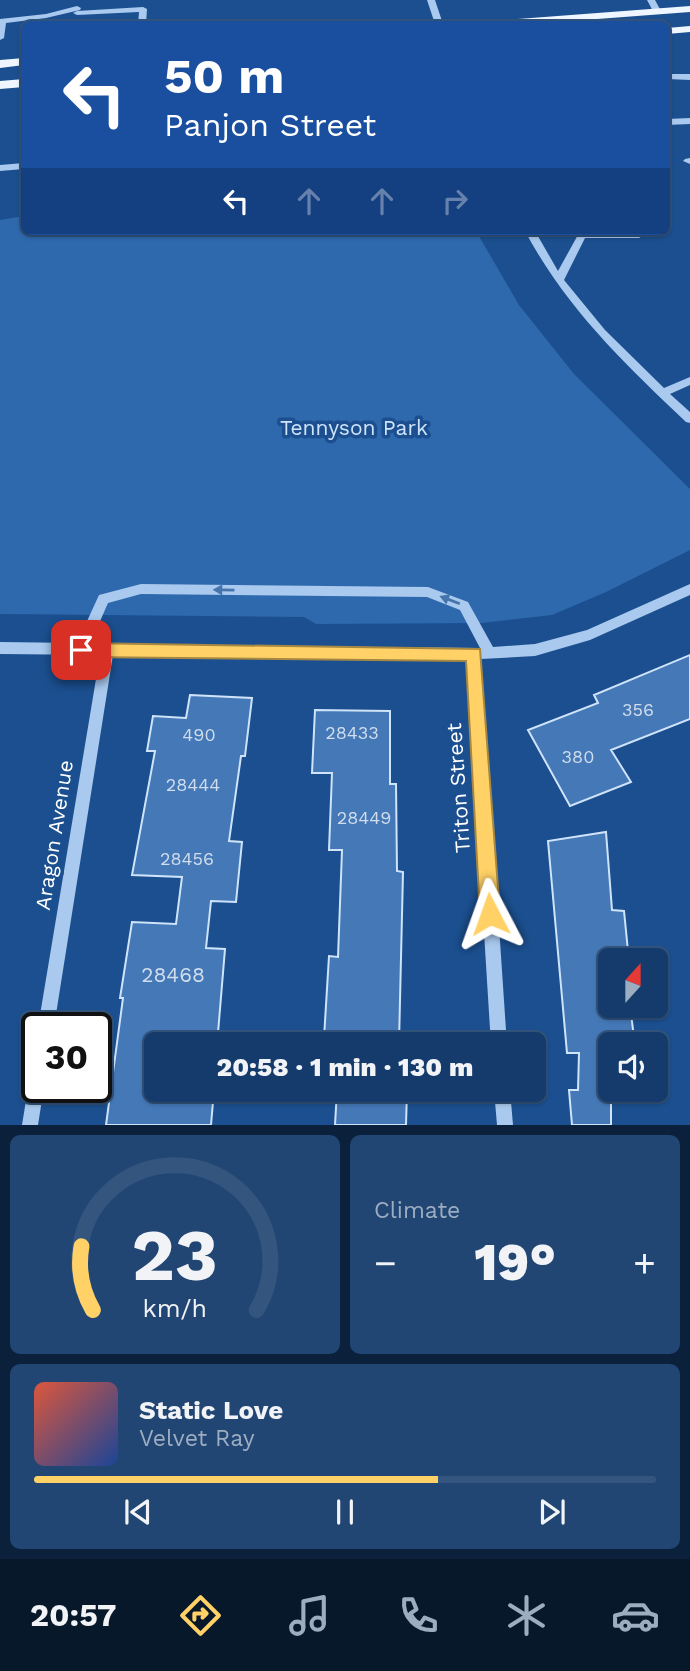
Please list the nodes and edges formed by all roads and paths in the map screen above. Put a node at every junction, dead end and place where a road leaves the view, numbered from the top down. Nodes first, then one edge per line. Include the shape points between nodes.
1 (430, 0) edge
2 (651, 0) edge
3 (77, 7) edge
4 (690, 9) edge
5 (657, 11) junction
6 (142, 21) edge
7 (438, 21) edge
8 (531, 21) edge
9 (690, 29) edge
10 (670, 31) edge
11 (0, 38) edge
12 (21, 62) edge
13 (0, 64) edge
14 (670, 77) edge
15 (690, 77) edge
16 (21, 83) edge
17 (0, 85) edge
18 (690, 121) edge
19 (670, 122) edge
20 (21, 166) edge
21 (0, 168) edge
22 (532, 235) edge
23 (639, 235) dead end
24 (559, 279) junction
25 (690, 381) edge
26 (662, 393) junction
27 (690, 419) edge
28 (690, 589) edge
29 (0, 648) edge
30 (81, 650) junction
31 (107, 651) junction
32 (481, 654) junction
33 (48, 1012) edge
34 (498, 1032) edge
35 (503, 1102) edge
36 (34, 1103) edge
37 (30, 1125) edge
38 (505, 1125) edge

1 - 7 street
2 - 5 street
3 - 6 street via 143,9
3 - 11 street via 2,21
4 - 5 main road
5 - 8 main road
9 - 10 main road
12 - 13 main road
14 - 15 street
16 - 17 main road
18 - 19 street
20 - 21 street
22 - 24 street
23 - 24 street via 582,235
24 - 26 street
25 - 26 street
26 - 27 street
28 - 32 street via 590,635 535,650
29 - 30 street
30 - 31 street
32 -> 30 street via 464,606 428,592 141,589 103,599
31 - 32 street
31 - 33 street, Aragon Avenue
32 - 34 street, Triton Street via 474,677
35 - 38 street
36 - 37 street

